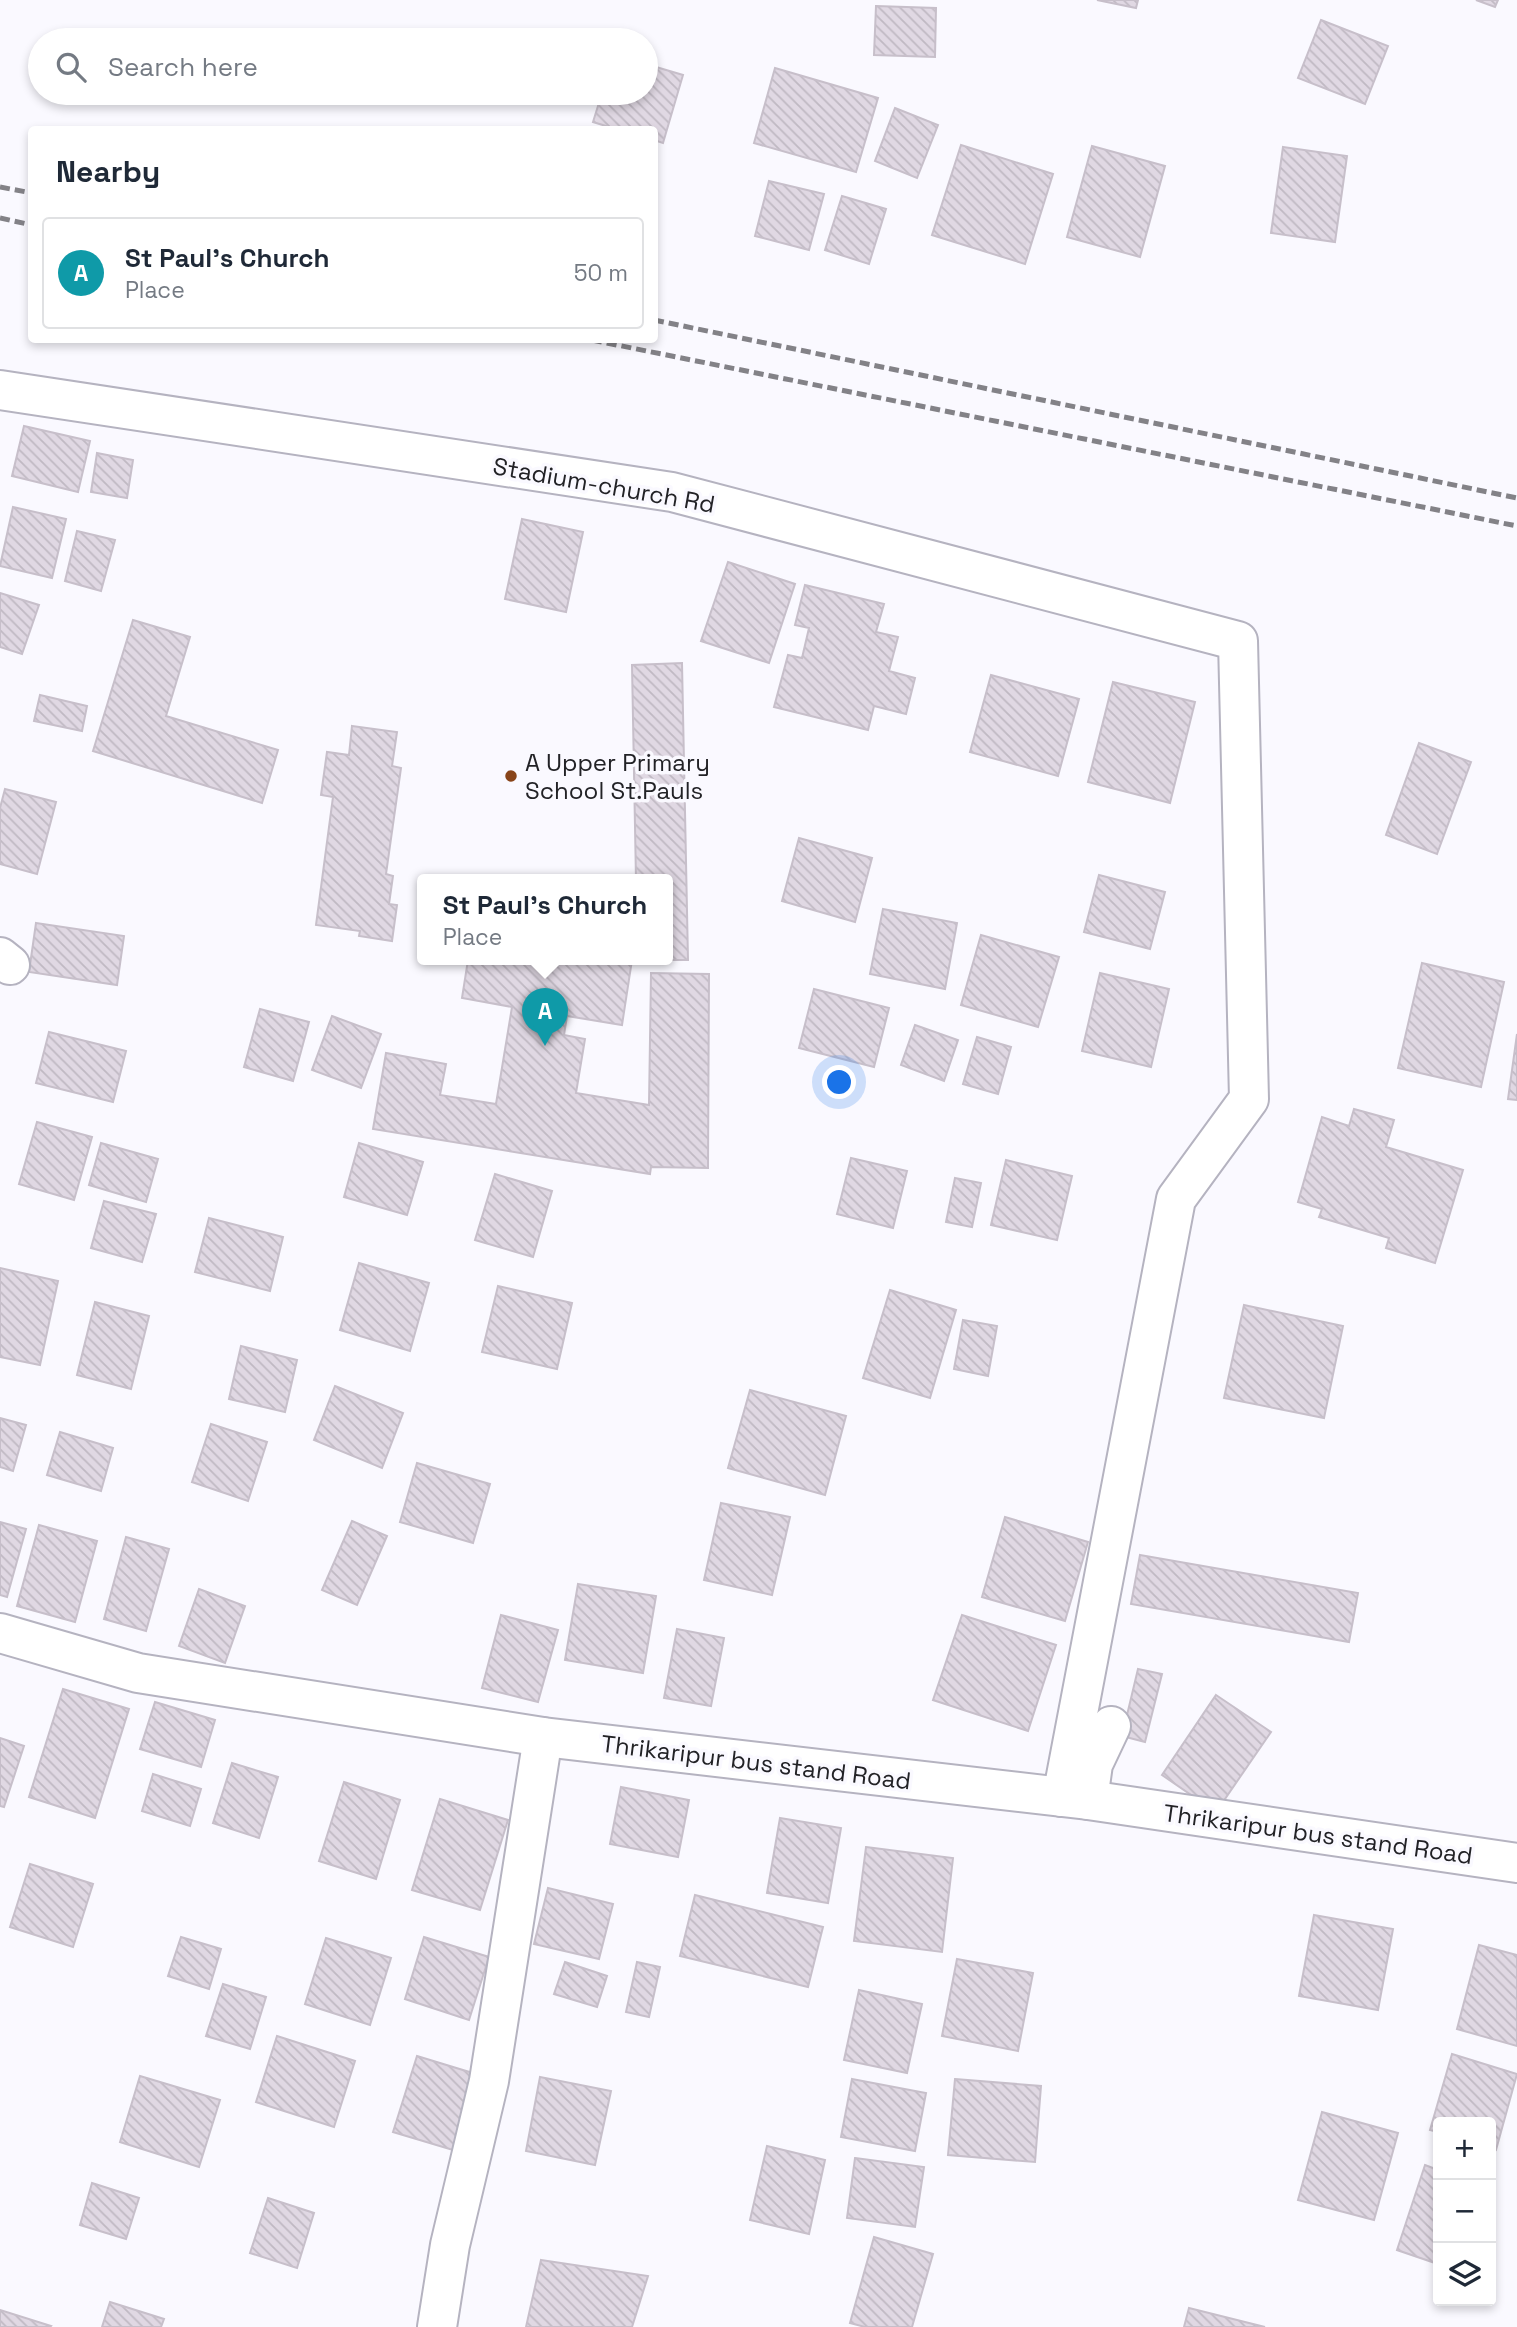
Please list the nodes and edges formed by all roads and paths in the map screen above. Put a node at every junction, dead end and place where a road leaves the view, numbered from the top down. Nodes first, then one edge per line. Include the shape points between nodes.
1 (0, 390) edge
2 (0, 1633) edge
3 (1111, 1726) dead end
4 (543, 1737) junction
5 (1075, 1798) junction
6 (1517, 1863) edge
7 (437, 2327) edge

1 - 5 street, Stadium-church Rd via 672,492 1238,641 1249,1099 1176,1199
2 - 4 street, Thrikaripur bus stand Road via 138,1672
3 - 5 street
4 - 5 street, Thrikaripur bus stand Road
4 - 7 street via 489,2081 450,2245
5 - 6 street, Thrikaripur bus stand Road

